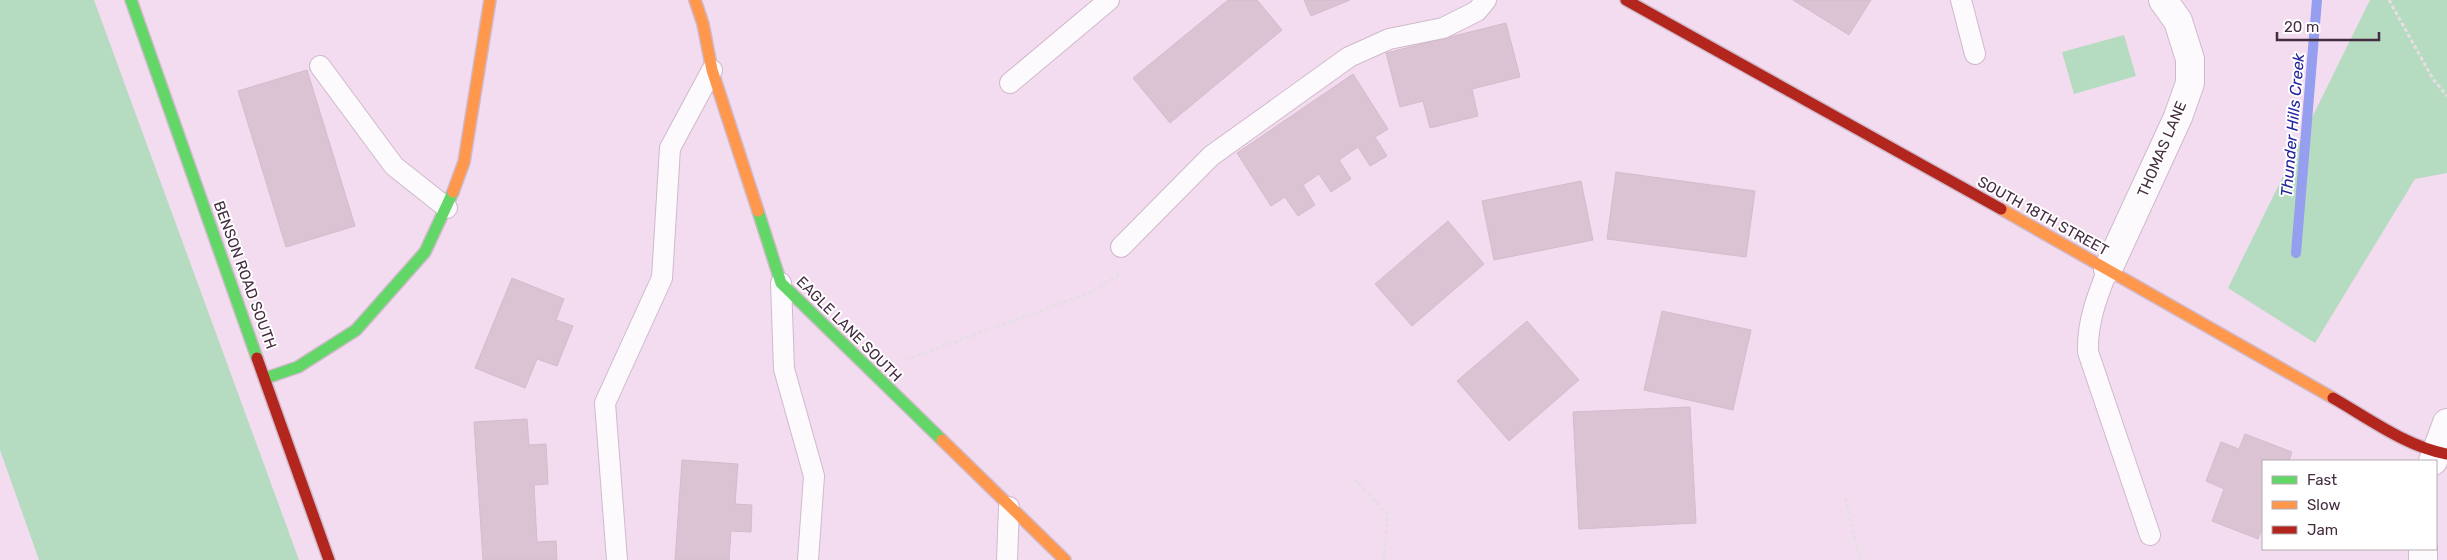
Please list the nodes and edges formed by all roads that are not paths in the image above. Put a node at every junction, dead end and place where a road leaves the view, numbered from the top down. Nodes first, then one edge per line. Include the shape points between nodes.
1 (131, 0) edge
2 (490, 0) edge
3 (695, 0) edge
4 (1109, 0) edge
5 (1486, 0) edge
6 (1626, 0) edge
7 (1962, 0) edge
8 (2163, 0) edge
9 (1975, 54) dead end
10 (320, 66) dead end
11 (712, 70) junction
12 (1010, 83) dead end
13 (447, 208) junction
14 (1121, 247) road end
15 (2108, 270) junction
16 (781, 283) junction
17 (266, 378) junction
18 (2447, 423) edge
19 (2438, 456) edge
20 (1009, 507) junction
21 (2150, 535) dead end
22 (329, 560) edge
23 (617, 560) edge
24 (808, 560) edge
25 (1007, 560) edge
26 (1065, 560) edge

1 - 17 street, BENSON ROAD SOUTH
2 - 13 street via 464,162
3 - 11 street, EAGLE LANE SOUTH
4 - 12 lane
5 - 14 lane via 1478,11 1443,28 1389,39 1349,57 1211,156
6 - 15 street, SOUTH 18TH STREET
7 - 9 lane
8 - 15 street, THOMAS LANE via 2178,21 2190,59 2190,82 2178,117
10 - 13 lane via 394,166
11 - 16 street, EAGLE LANE SOUTH
11 - 23 lane via 670,148 662,278 605,403
13 - 17 street via 425,252 356,330 298,367
15 - 19 street, SOUTH 18TH STREET via 2397,436
15 - 21 lane via 2094,306 2088,332 2088,352
16 - 20 street, EAGLE LANE SOUTH
16 - 24 lane via 784,369 814,476
17 - 22 street, BENSON ROAD SOUTH
18 - 19 street
20 - 25 lane
20 - 26 street, EAGLE LANE SOUTH

